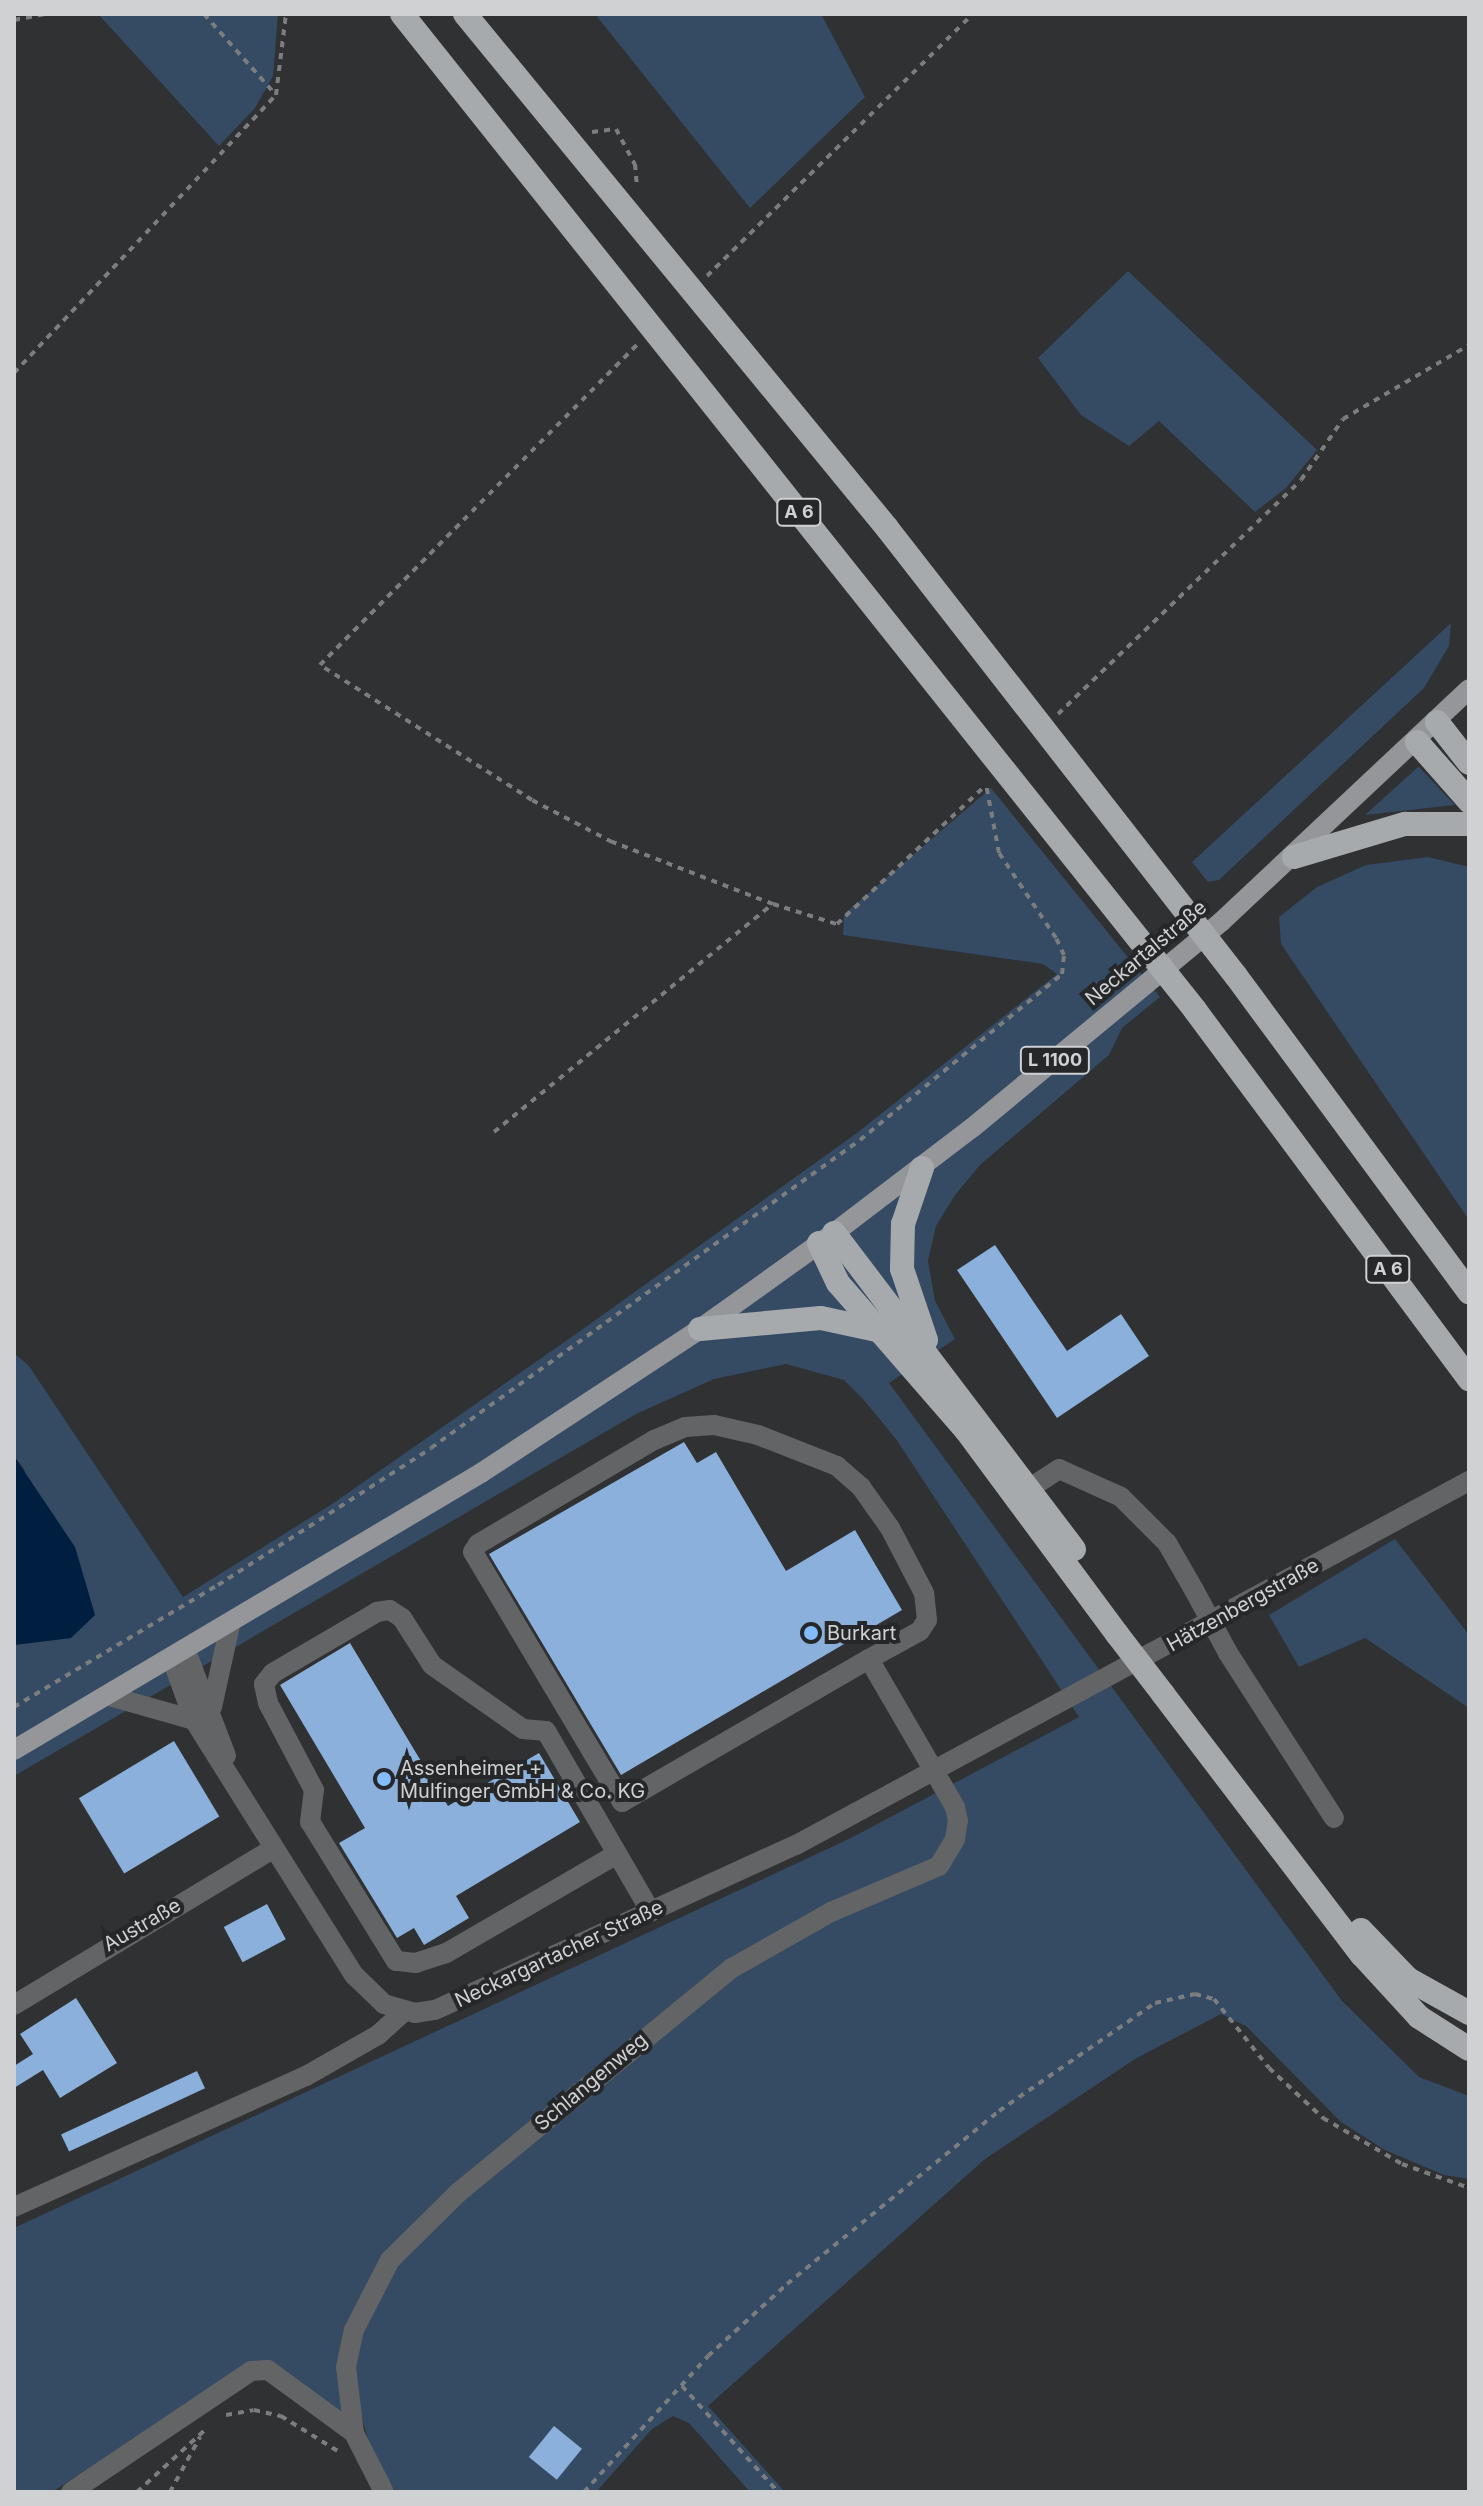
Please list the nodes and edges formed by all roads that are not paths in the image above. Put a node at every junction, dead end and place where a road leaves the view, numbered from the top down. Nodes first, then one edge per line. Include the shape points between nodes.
1 (402, 14) edge
2 (465, 14) edge
3 (1469, 689) edge
4 (1437, 722) junction
5 (1417, 742) junction
6 (1469, 763) edge
7 (1469, 801) edge
8 (1469, 824) edge
9 (1294, 857) junction
10 (922, 1168) junction
11 (826, 1238) junction
12 (1469, 1292) edge
13 (700, 1329) junction
14 (877, 1330) junction
15 (937, 1364) junction
16 (1469, 1379) edge
17 (1469, 1481) edge
18 (1030, 1488) junction
19 (230, 1625) junction
20 (1122, 1631) junction
21 (179, 1655) junction
22 (869, 1659) junction
23 (1168, 1690) junction
24 (109, 1696) junction
25 (203, 1715) junction
26 (1017, 1728) joint
27 (14, 1750) edge
28 (935, 1771) junction
29 (1334, 1818) dead end
30 (273, 1849) junction
31 (617, 1854) junction
32 (651, 1912) junction
33 (14, 2005) edge
34 (405, 2011) junction
35 (1469, 2013) edge
36 (1469, 2049) edge
37 (14, 2207) edge
38 (354, 2433) junction
39 (71, 2492) edge
40 (384, 2492) edge

1 - 16 highway, A 6, bridge via 1195,1010
2 - 12 highway, A 6, bridge via 878,515 1236,976
3 - 4 main road, Neckartalstraße / L 1100
4 - 5 main road, Neckartalstraße / L 1100
4 - 6 highway
5 - 7 highway
5 - 9 main road, Neckartalstraße / L 1100
8 - 9 highway via 1405,824
9 - 10 main road, Neckartalstraße / L 1100
10 - 11 main road, Neckartalstraße / L 1100
10 - 15 highway via 903,1224 902,1269 912,1309
11 - 13 main road, L 1100
11 - 14 highway via 838,1283
11 - 15 highway
13 - 14 highway via 821,1318
13 - 19 main road, L 1100 via 481,1473
14 - 20 highway via 966,1430
15 - 18 highway
17 - 26 street, Hätzenbergstraße
18 - 20 highway
18 - 29 street, bridge via 1059,1469 1121,1497 1167,1543 1228,1653
19 - 21 main road, L 1100
19 - 25 street
20 - 23 highway, bridge
21 - 24 main road, L 1100
21 - 25 street
22 - 22 street via 920,1631 927,1620 924,1593 861,1487 837,1466 806,1450 758,1435 714,1425 664,1435 499,1528 473,1552 622,1802
22 - 28 street, Schlangenweg
23 - 35 highway via 1374,1945 1408,1979
23 - 36 highway via 1362,1955 1419,2017
24 - 25 street
24 - 27 main road, L 1100
25 - 30 street
26 - 28 street, Neckargartacher Straße
28 - 32 street, Neckargartacher Straße via 796,1845
28 - 38 street, Schlangenweg via 958,1821 955,1839 939,1866 831,1912 732,1968 414,2232 390,2260 354,2330 346,2367
30 - 33 street, Austraße
30 - 34 street via 354,1975 384,2004
31 - 31 street via 546,1731 523,1729 432,1665 402,1618 390,1610 377,1612 273,1673 264,1684 268,1703 314,1790 310,1822 396,1961 416,1963 446,1953
31 - 32 street
32 - 34 street, Neckargartacher Straße via 457,2002 435,2010
34 - 37 street via 378,2035 306,2076
38 - 39 street via 268,2370 251,2371
38 - 40 street, Schlangenweg

